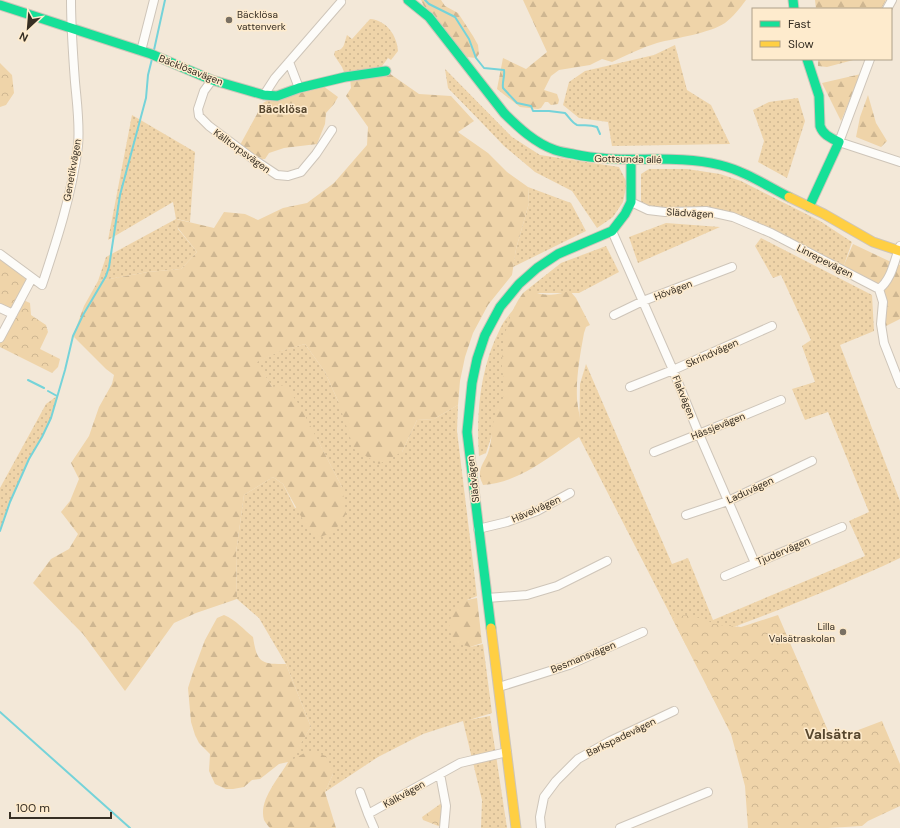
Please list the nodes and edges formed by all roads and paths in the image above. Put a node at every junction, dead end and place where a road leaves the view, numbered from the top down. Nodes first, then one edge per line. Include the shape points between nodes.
1 (71, 0) edge
2 (154, 0) edge
3 (408, 0) edge
4 (341, 2) dead end
5 (0, 5) edge
6 (71, 28) junction
7 (141, 51) junction
8 (807, 60) edge
9 (870, 60) edge
10 (289, 62) junction
11 (386, 71) dead end
12 (212, 80) junction
13 (299, 88) junction
14 (264, 95) junction
15 (332, 130) dead end
16 (839, 142) junction
17 (631, 160) junction
18 (900, 162) edge
19 (631, 202) junction
20 (809, 207) junction
21 (612, 231) junction
22 (771, 233) joint
23 (900, 248) edge
24 (0, 254) edge
25 (732, 267) dead end
26 (32, 278) junction
27 (879, 289) junction
28 (643, 301) junction
29 (0, 308) edge
30 (13, 314) junction
31 (614, 315) dead end
32 (772, 326) dead end
33 (0, 338) edge
34 (673, 370) junction
35 (900, 384) edge
36 (630, 387) dead end
37 (781, 400) dead end
38 (699, 434) junction
39 (654, 452) dead end
40 (812, 461) dead end
41 (570, 493) dead end
42 (728, 501) junction
43 (686, 515) dead end
44 (842, 527) dead end
45 (478, 529) junction
46 (607, 561) dead end
47 (755, 563) junction
48 (725, 576) dead end
49 (487, 598) junction
50 (643, 632) dead end
51 (499, 687) junction
52 (674, 711) dead end
53 (507, 752) junction
54 (440, 774) junction
55 (360, 792) dead end
56 (708, 792) dead end
57 (368, 814) junction
58 (374, 828) edge
59 (444, 828) edge
60 (516, 828) edge
61 (542, 828) edge
62 (620, 828) edge

1 - 6 street, Genetikvägen
2 - 7 street
3 - 17 street, Gottsunda allé via 429,17 504,114 536,140 555,150 590,158
4 - 10 street
5 - 6 street, Bäcklösavägen
6 - 7 street, Bäcklösavägen
6 - 26 street, Genetikvägen via 79,119 78,146 58,236 42,285
7 - 12 street, Bäcklösavägen
8 - 16 street via 820,101 819,125 827,136
9 - 16 street
10 - 13 street
10 - 14 street
11 - 13 street, Bäcklösavägen
12 - 14 street, Bäcklösavägen
12 - 15 street, Källtorpsvägen via 204,91 198,109 199,116 263,167 277,175 288,176 301,172
13 - 14 street, Bäcklösavägen via 277,96
16 - 18 street
16 - 20 street
17 - 19 street
17 - 20 street, Gottsunda allé via 684,160 720,165 738,171
19 - 21 street, Slädvägen
19 - 22 street, Slädvägen via 648,210 706,211 733,217
20 - 23 street, Gottsunda allé via 873,242
21 - 28 street, Flakvägen
21 - 45 street, Slädvägen via 558,254 538,268 519,284 500,307 485,335 472,383 467,432
22 - 27 street, Linrepevägen
23 - 27 street via 885,285
24 - 26 street
25 - 28 street, Hövägen
26 - 30 street
27 - 35 street via 883,302 881,324 884,344
28 - 31 street, Hövägen
28 - 34 street, Flakvägen
29 - 30 street
30 - 33 street
32 - 34 street, Skrindvägen
34 - 36 street, Skrindvägen
34 - 38 street, Flakvägen
37 - 38 street, Hässjevägen
38 - 39 street, Hässjevägen
38 - 42 street, Flakvägen
40 - 42 street, Laduvägen
41 - 45 street, Hävelvägen via 537,511
42 - 43 street, Laduvägen
42 - 47 street, Flakvägen
44 - 47 street, Tjudervägen
45 - 49 street, Slädvägen
46 - 49 street via 557,586 527,595
47 - 48 street, Tjudervägen
49 - 51 street, Slädvägen
50 - 51 street, Besmansvägen via 569,665
51 - 53 street, Slädvägen
52 - 61 street, Barkspadevägen via 578,759 544,797 540,817
53 - 54 street, Kälkvägen via 460,763
53 - 60 street, Slädvägen
54 - 57 street, Kälkvägen
54 - 59 street via 446,806
55 - 57 street
56 - 62 street
57 - 58 street

